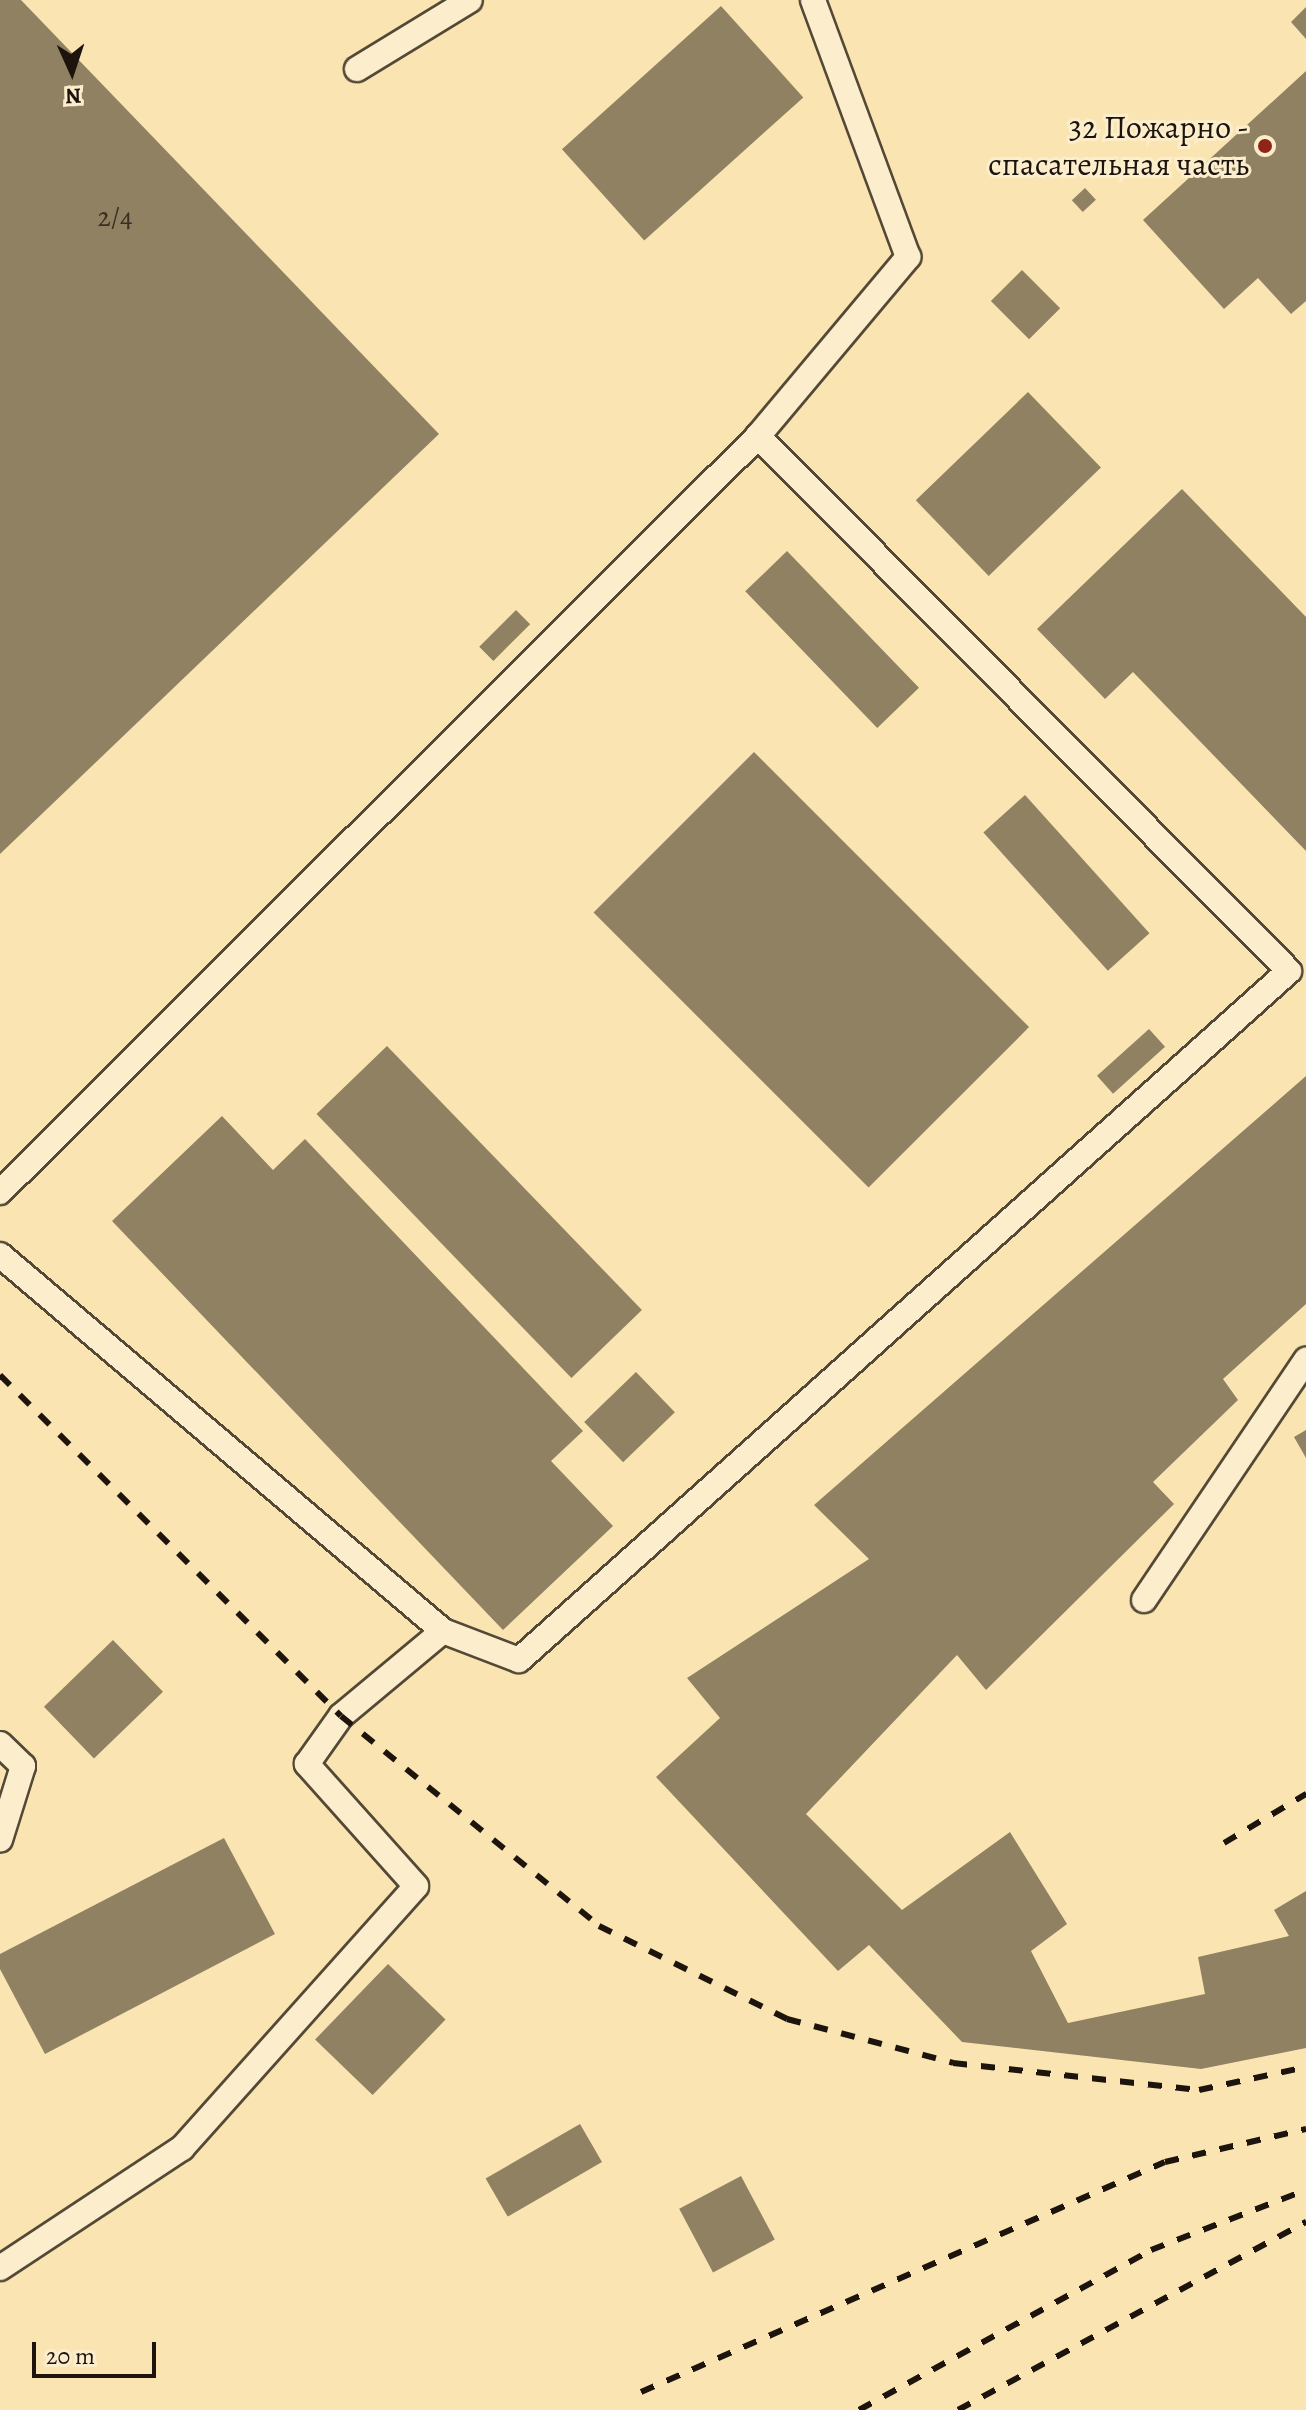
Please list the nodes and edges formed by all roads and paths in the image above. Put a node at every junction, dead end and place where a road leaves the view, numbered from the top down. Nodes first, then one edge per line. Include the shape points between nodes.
1 (470, 0) edge
2 (813, 0) edge
3 (357, 69) dead end
4 (758, 436) junction
5 (0, 1192) edge
6 (0, 1255) edge
7 (1306, 1360) edge
8 (1144, 1600) dead end
9 (443, 1631) junction
10 (0, 1744) edge
11 (0, 1840) edge
12 (0, 2268) edge

1 - 3 lane
2 - 4 lane via 908,257
4 - 5 lane
4 - 9 lane via 1289,971 519,1660
6 - 9 lane
7 - 8 lane
9 - 12 lane via 341,1716 307,1764 416,1886 182,2148
10 - 11 lane via 23,1766

